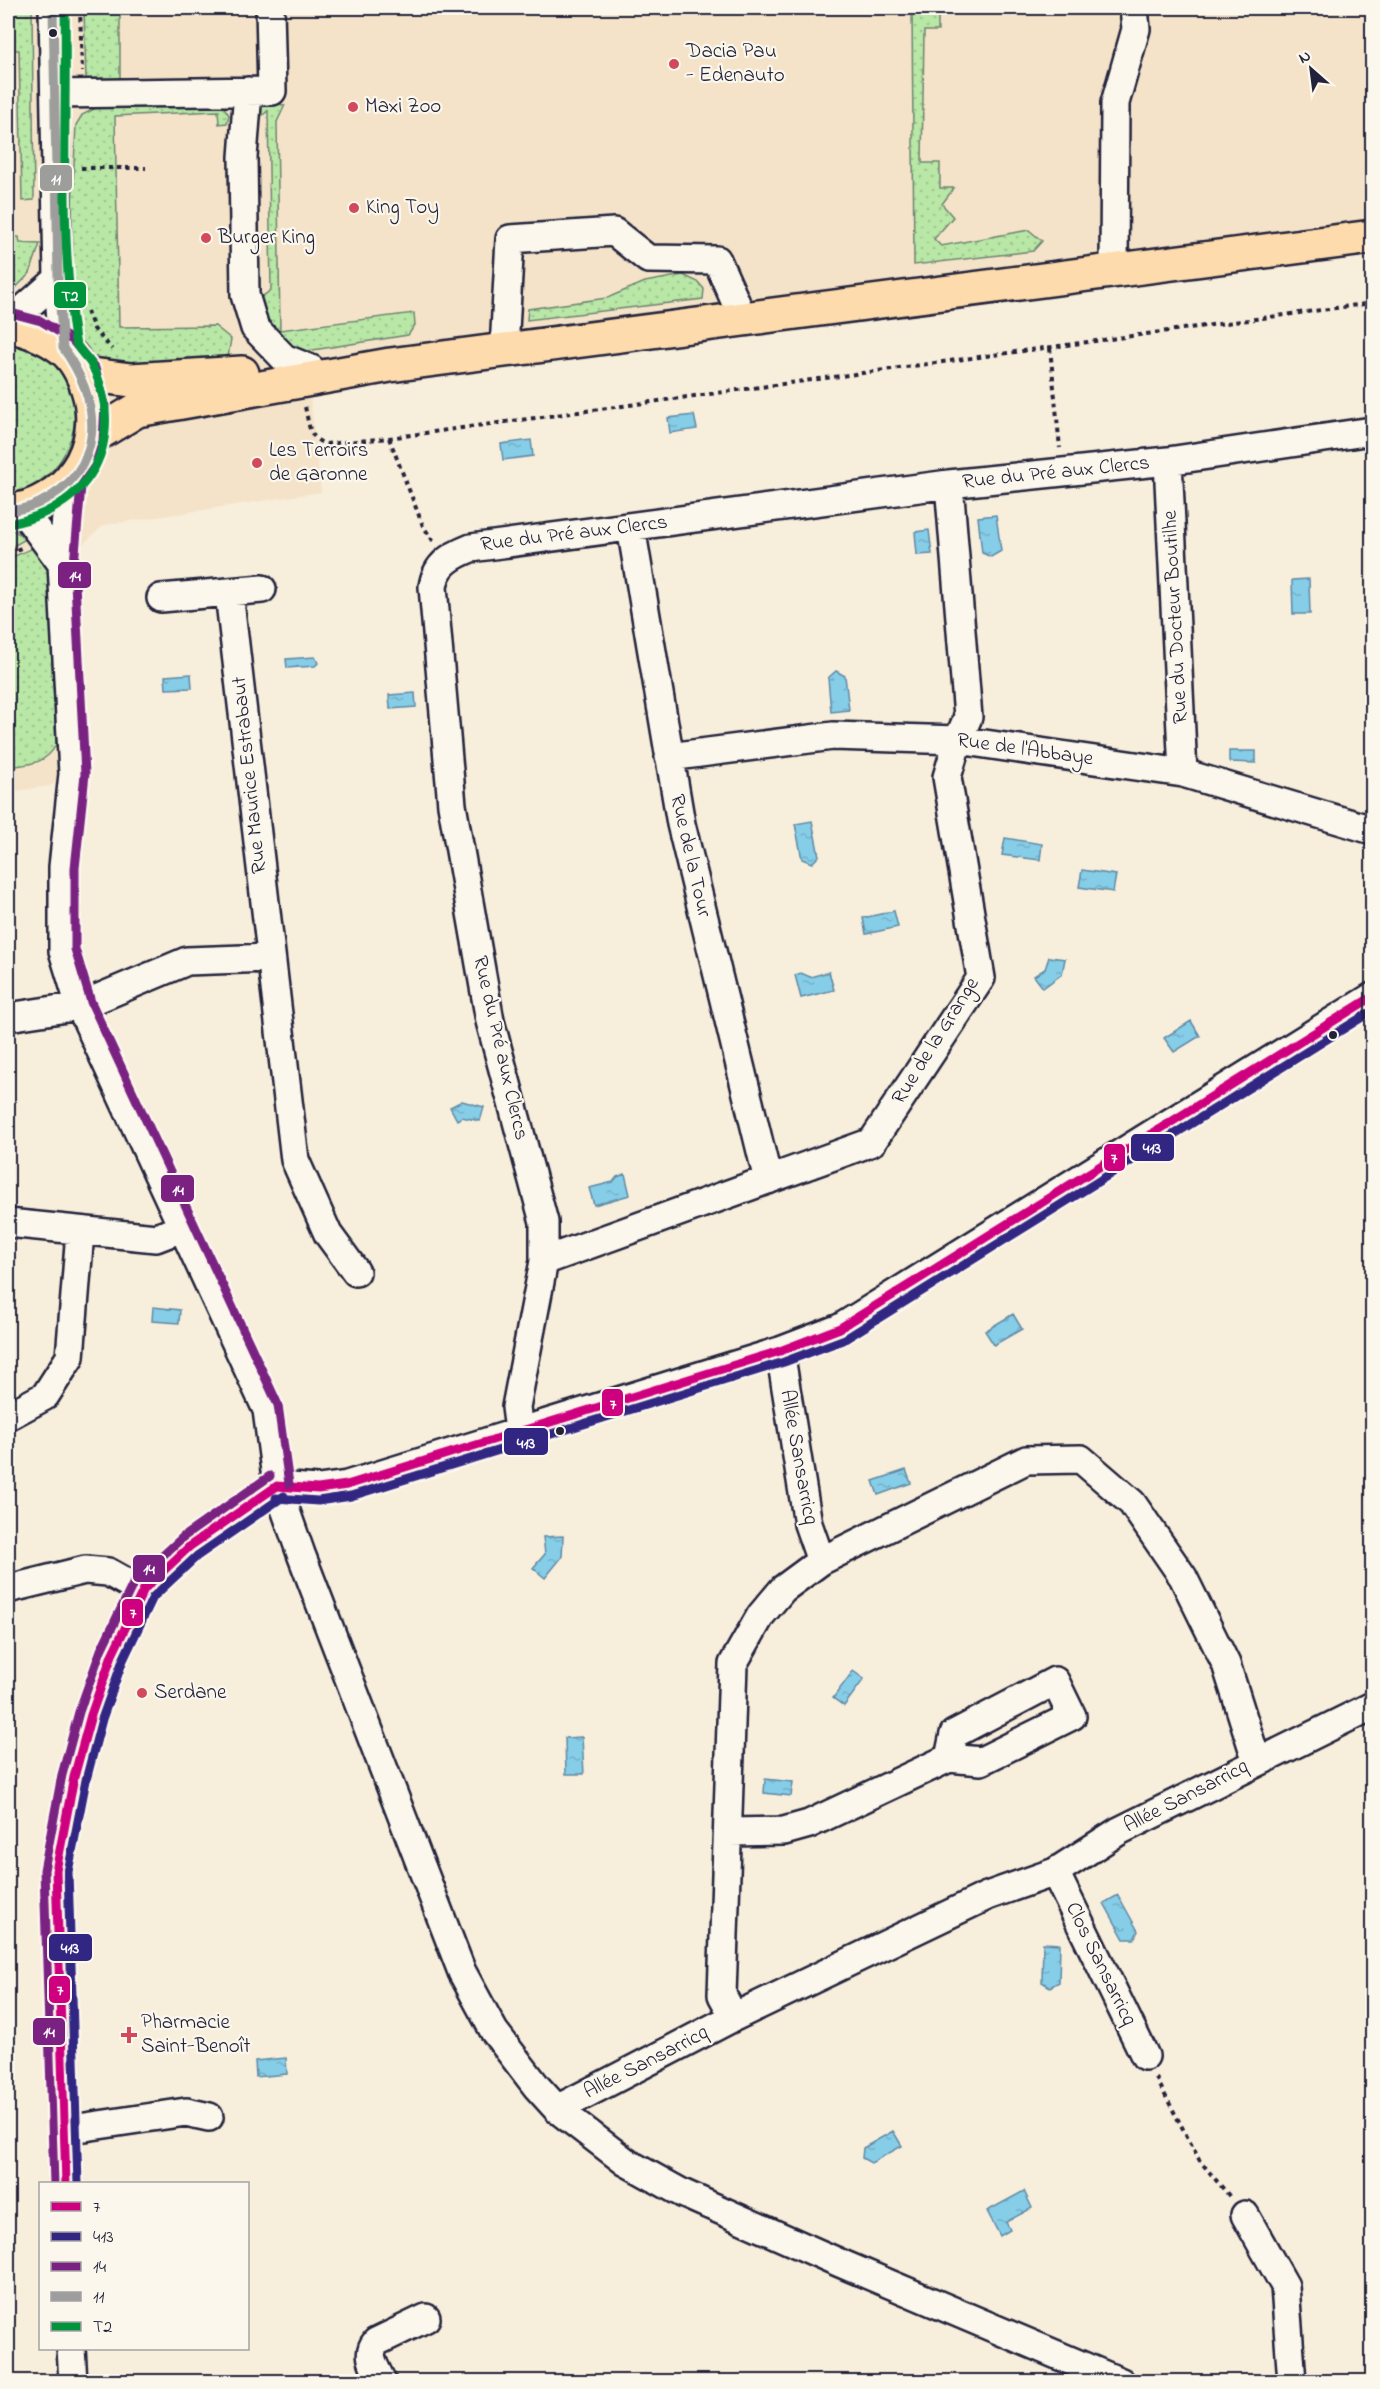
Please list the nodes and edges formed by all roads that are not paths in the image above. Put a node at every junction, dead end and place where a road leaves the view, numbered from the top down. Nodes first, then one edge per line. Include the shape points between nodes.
1 (53, 8) edge
2 (270, 8) edge
3 (1134, 8) edge
4 (248, 92) junction
5 (55, 94) junction
6 (1372, 237) edge
7 (1114, 272) junction
8 (58, 279) junction
9 (743, 319) junction
10 (8, 324) edge
11 (63, 348) junction
12 (504, 350) junction
13 (378, 367) junction
14 (311, 369) junction
15 (84, 374) junction
16 (1372, 431) edge
17 (92, 437) junction
18 (1168, 461) junction
19 (69, 482) junction
20 (949, 484) junction
21 (15, 511) edge
22 (631, 527) junction
23 (62, 564) junction
24 (262, 589) dead end
25 (229, 593) junction
26 (161, 598) dead end
27 (958, 740) junction
28 (669, 757) junction
29 (1184, 773) junction
30 (1372, 830) edge
31 (270, 958) junction
32 (1372, 997) edge
33 (80, 1006) junction
34 (8, 1017) edge
35 (768, 1180) junction
36 (8, 1223) edge
37 (182, 1228) junction
38 (80, 1232) junction
39 (544, 1262) junction
40 (356, 1272) dead end
41 (780, 1351) junction
42 (8, 1416) edge
43 (519, 1431) junction
44 (278, 1486) junction
45 (821, 1561) junction
46 (8, 1589) edge
47 (142, 1591) junction
48 (1372, 1706) edge
49 (949, 1758) dead end
50 (1257, 1762) junction
51 (730, 1832) junction
52 (1055, 1872) junction
53 (734, 2017) junction
54 (1145, 2056) road end
55 (557, 2109) junction
56 (209, 2117) dead end
57 (65, 2130) junction
58 (66, 2182) edge
59 (1245, 2215) road end
60 (426, 2318) dead end
61 (71, 2350) edge
62 (73, 2382) edge
63 (382, 2382) edge
64 (1121, 2382) edge
65 (1292, 2382) edge

1 - 5 street
2 - 4 street via 272,91
3 - 7 street via 1136,29 1115,103
4 - 5 street
4 - 14 street via 243,156 245,295 255,327 284,358
5 - 8 street
6 - 7 main road
7 - 9 main road
8 - 10 street
8 - 11 street
9 - 12 main road
9 - 12 street via 717,260 648,259 614,232 510,239
10 - 11 main road via 36,332
11 - 15 main road
12 - 13 main road
13 - 14 main road
13 - 17 main road via 137,410
14 - 15 main road via 131,380
15 - 17 main road via 93,405
16 - 18 street, Rue du Pré aux Clercs
17 - 19 main road via 84,461
18 - 20 street, Rue du Pré aux Clercs
18 - 29 street, Rue du Docteur Boutilhe
19 - 21 main road via 47,500
19 - 23 street
20 - 22 street, Rue du Pré aux Clercs
20 - 27 street, Rue de la Grange via 968,717
21 - 23 street
22 - 28 street, Rue de la Tour
22 - 39 street, Rue du Pré aux Clercs via 471,548 445,561 434,577 452,805 490,1021 544,1222
23 - 33 street via 73,774 63,867 63,951
24 - 25 street
25 - 26 street
25 - 31 street, Rue Maurice Estrabaut
27 - 28 street, Rue de l'Abbaye via 833,736
27 - 29 street, Rue de l'Abbaye
27 - 35 street, Rue de la Grange via 947,777 981,978 872,1142
28 - 35 street, Rue de la Tour via 681,824
29 - 30 street, Rue de l'Abbaye
31 - 33 street via 188,961
31 - 40 street, Rue Maurice Estrabaut via 296,1160 328,1234
32 - 41 street via 840,1328
33 - 34 street
33 - 37 street
35 - 39 street, Rue de la Grange
36 - 38 street
37 - 38 street via 156,1238
37 - 44 street via 267,1410
38 - 42 street via 70,1357 45,1396
39 - 43 street, Rue du Pré aux Clercs via 516,1407
41 - 43 street
41 - 45 street, Allée Sansarricq via 808,1524
43 - 44 street via 347,1485 318,1489
44 - 47 street via 192,1543
44 - 55 street via 462,1972 494,2031
45 - 50 street, Allée Sansarricq via 1026,1460 1082,1459 1132,1503 1183,1577 1226,1664
45 - 51 street, Allée Sansarricq via 783,1590 761,1615 733,1664
46 - 47 street via 85,1570 108,1572
47 - 57 street via 114,1649 89,1720 56,1871
48 - 50 street
49 - 51 street via 809,1824 784,1831
50 - 52 street, Allée Sansarricq via 1119,1831
51 - 53 street, Allée Sansarricq via 722,1995
52 - 53 street, Allée Sansarricq via 987,1896
52 - 54 street, Clos Sansarricq
53 - 55 street, Allée Sansarricq
55 - 64 street via 626,2162 682,2193
56 - 57 street via 186,2112
57 - 58 street
59 - 65 street via 1285,2286
60 - 63 street via 371,2348 370,2355
61 - 62 street

